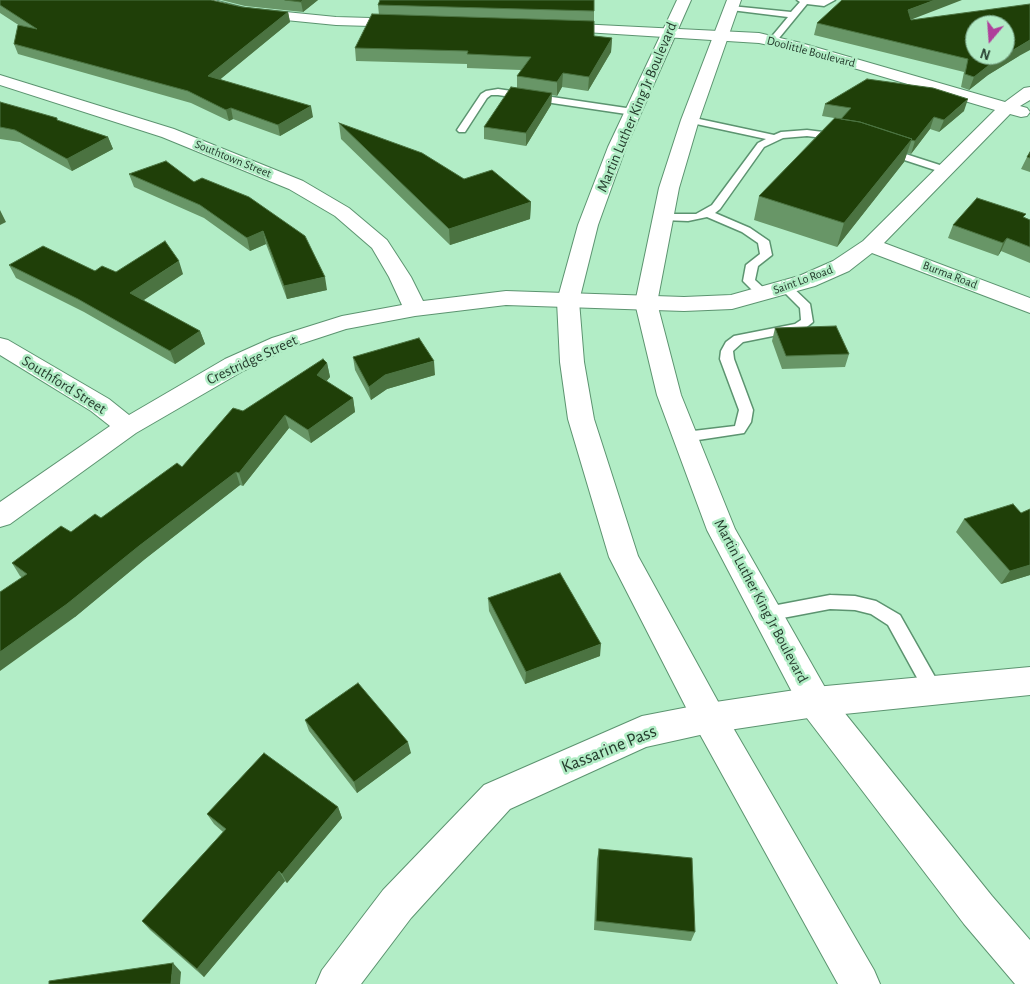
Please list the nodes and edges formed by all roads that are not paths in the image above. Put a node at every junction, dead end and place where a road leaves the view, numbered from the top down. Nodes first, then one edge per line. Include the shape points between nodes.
1 (196, 0) edge
2 (684, 0) edge
3 (803, 0) edge
4 (831, 0) edge
5 (733, 4) edge
6 (793, 16) junction
7 (416, 23) edge
8 (546, 26) edge
9 (670, 32) junction
10 (722, 36) junction
11 (772, 41) junction
12 (0, 80) edge
13 (1030, 92) edge
14 (1007, 108) junction
15 (633, 112) junction
16 (1030, 115) edge
17 (690, 120) junction
18 (462, 130) dead end
19 (775, 138) junction
20 (849, 139) edge
21 (874, 146) edge
22 (945, 170) junction
23 (706, 213) junction
24 (663, 217) junction
25 (870, 245) junction
26 (786, 288) junction
27 (763, 294) junction
28 (568, 301) junction
29 (646, 303) junction
30 (1030, 306) edge
31 (416, 309) junction
32 (0, 345) edge
33 (127, 427) junction
34 (685, 437) junction
35 (0, 516) edge
36 (767, 614) junction
37 (1030, 681) edge
38 (933, 690) junction
39 (815, 702) junction
40 (709, 718) junction
41 (1030, 970) edge
42 (336, 984) edge
43 (860, 984) edge

1 - 7 street via 246,12 336,22
2 - 9 street, Martin Luther King Jr Boulevard
3 - 4 lane via 824,4
3 - 6 lane
5 - 6 lane
5 - 10 street, Martin Luther King Jr Boulevard
6 - 11 lane
8 - 9 street, Doolittle Boulevard
9 - 10 street, Doolittle Boulevard
9 - 15 street, Martin Luther King Jr Boulevard
10 - 11 street, Doolittle Boulevard
10 - 17 street, Martin Luther King Jr Boulevard
11 - 14 street, Doolittle Boulevard
12 - 31 street, Southtown Street via 168,133 296,185 342,212 380,244
13 - 14 street, Saint Lo Road
14 - 16 street, Doolittle Boulevard
14 - 22 street, Saint Lo Road
15 - 18 lane via 498,92 484,96
15 - 28 street, Martin Luther King Jr Boulevard via 616,147 588,225
17 - 19 lane
17 - 24 street, Martin Luther King Jr Boulevard
19 - 20 lane via 807,133
19 - 23 lane via 760,145 716,207
21 - 22 lane
22 - 25 street, Saint Lo Road
23 - 24 lane via 699,217
23 - 27 lane via 763,241 766,255 752,265 749,281
24 - 29 street, Martin Luther King Jr Boulevard
25 - 26 street, Saint Lo Road via 841,266
25 - 30 street, Burma Road
26 - 27 street, Saint Lo Road
26 - 34 lane via 806,307 807,322 799,327 739,340 727,351 746,410 739,430
27 - 29 street, Saint Lo Road via 732,302
28 - 29 street, Saint Lo Road
28 - 31 street, Crestridge Street via 506,298
28 - 40 street, Martin Luther King Jr Boulevard via 572,362 581,419 624,557
29 - 34 street, Martin Luther King Jr Boulevard via 669,395
31 - 33 street, Crestridge Street via 342,324 280,343 234,365
32 - 33 street, Southford Street via 100,405
33 - 35 street, Crestridge Street
34 - 36 street, Martin Luther King Jr Boulevard via 721,530
36 - 38 lane via 830,602 876,608 894,620
36 - 39 street, Martin Luther King Jr Boulevard
37 - 38 street, Kassarine Pass
38 - 39 street, Kassarine Pass
39 - 40 street, Kassarine Pass
39 - 41 street, Martin Luther King Jr Boulevard via 978,910
40 - 42 street, Kassarine Pass via 642,732 497,798 397,904
40 - 43 street, Martin Luther King Jr Boulevard

